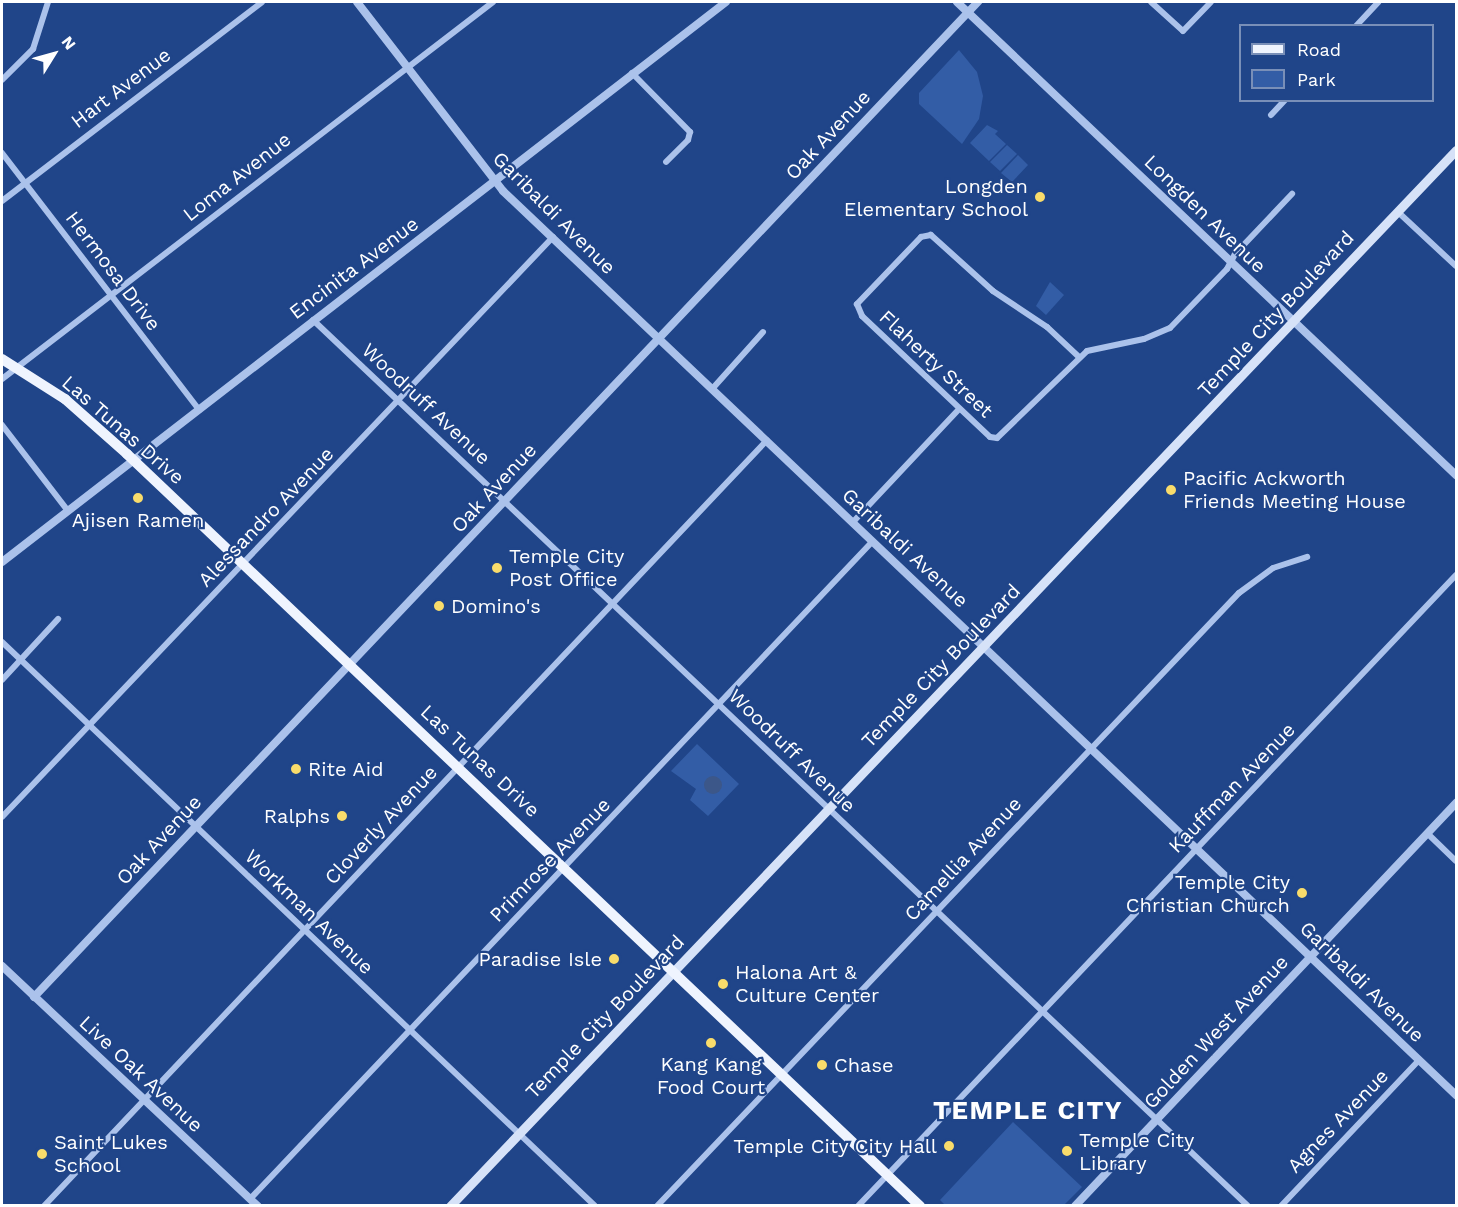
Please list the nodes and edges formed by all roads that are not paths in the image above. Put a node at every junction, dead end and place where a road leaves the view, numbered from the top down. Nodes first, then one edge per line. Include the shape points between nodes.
1 (48, 2) edge
2 (262, 2) edge
3 (357, 2) edge
4 (493, 2) edge
5 (726, 2) edge
6 (957, 2) edge
7 (978, 2) edge
8 (1151, 2) edge
9 (1211, 2) edge
10 (1378, 2) edge
11 (968, 12) junction
12 (1358, 24) edge
13 (407, 67) junction
14 (632, 73) junction
15 (2, 80) edge
16 (1283, 102) edge
17 (1271, 115) dead end
18 (1456, 150) edge
19 (2, 153) edge
20 (666, 162) dead end
21 (495, 182) junction
22 (25, 183) junction
23 (1292, 194) dead end
24 (2, 201) edge
25 (1398, 212) junction
26 (553, 237) junction
27 (1231, 261) junction
28 (1456, 266) edge
29 (111, 295) junction
30 (313, 320) junction
31 (1294, 322) junction
32 (764, 333) dead end
33 (659, 337) junction
34 (1079, 357) junction
35 (2, 359) edge
36 (17, 367) junction
37 (2, 378) edge
38 (713, 388) junction
39 (398, 399) junction
40 (959, 409) junction
41 (198, 410) junction
42 (2, 425) edge
43 (766, 441) junction
44 (134, 460) junction
45 (1456, 475) edge
46 (504, 500) junction
47 (68, 511) junction
48 (853, 522) junction
49 (872, 543) junction
50 (1307, 557) dead end
51 (2, 562) edge
52 (242, 564) junction
53 (1456, 575) edge
54 (613, 603) junction
55 (58, 619) dead end
56 (2, 642) edge
57 (984, 646) junction
58 (20, 660) junction
59 (350, 663) junction
60 (2, 680) edge
61 (720, 704) junction
62 (89, 725) junction
63 (1091, 748) junction
64 (459, 766) junction
65 (1456, 803) edge
66 (829, 808) junction
67 (2, 818) edge
68 (195, 826) junction
69 (1427, 833) junction
70 (1197, 849) junction
71 (1456, 861) edge
72 (566, 866) junction
73 (936, 911) junction
74 (304, 930) junction
75 (1311, 956) junction
76 (2, 967) edge
77 (673, 970) junction
78 (34, 997) junction
79 (1043, 1010) junction
80 (409, 1030) junction
81 (1419, 1060) junction
82 (782, 1073) junction
83 (1456, 1095) edge
84 (143, 1099) junction
85 (1157, 1119) junction
86 (518, 1134) junction
87 (888, 1175) junction
88 (250, 1199) junction
89 (44, 1206) edge
90 (258, 1206) edge
91 (450, 1206) edge
92 (595, 1206) edge
93 (657, 1206) edge
94 (858, 1206) edge
95 (920, 1206) edge
96 (1074, 1206) edge
97 (1248, 1206) edge
98 (1281, 1206) edge

1 - 15 street via 33,49
2 - 22 street, Hart Avenue
3 - 13 street, Garibaldi Avenue
4 - 13 street, Loma Avenue
5 - 14 street, Encinita Avenue
6 - 11 street, Longden Avenue
7 - 11 street, Oak Avenue
8 - 9 street via 1183,31
10 - 12 street
11 - 27 street, Longden Avenue
11 - 33 street, Oak Avenue
13 - 21 street, Garibaldi Avenue
13 - 29 street, Loma Avenue
14 - 20 street via 690,132 688,140
14 - 21 street, Encinita Avenue
16 - 17 street
18 - 25 main road, Temple City Boulevard
19 - 22 street, Hermosa Drive
21 - 26 street, Garibaldi Avenue
21 - 30 street, Encinita Avenue
22 - 24 street, Hart Avenue
22 - 29 street, Hermosa Drive
23 - 27 street
25 - 28 street
25 - 31 main road, Temple City Boulevard
26 - 33 street, Garibaldi Avenue
26 - 39 street, Alessandro Avenue
27 - 31 street, Longden Avenue
27 - 34 street via 1170,328 1144,339 1097,346
29 - 36 street, Loma Avenue
29 - 41 street, Hermosa Drive
30 - 39 street, Woodruff Avenue
30 - 41 street, Encinita Avenue
31 - 45 street, Longden Avenue
31 - 57 main road, Temple City Boulevard
32 - 38 street
33 - 38 street, Garibaldi Avenue
33 - 46 street, Oak Avenue
34 - 40 street, Flaherty Street via 997,438 990,437
34 - 40 street, Flaherty Street via 1047,327 993,291 931,235 921,237 856,307
35 - 36 main road, Las Tunas Drive
36 - 37 street, Loma Avenue
36 - 44 main road, Las Tunas Drive via 65,399
38 - 43 street, Garibaldi Avenue
39 - 46 street, Woodruff Avenue
39 - 52 street, Alessandro Avenue
40 - 48 street
41 - 44 street, Encinita Avenue
42 - 47 street
43 - 48 street, Garibaldi Avenue
43 - 54 street, Cloverly Avenue
44 - 47 street, Encinita Avenue
44 - 52 main road, Las Tunas Drive
46 - 54 street, Woodruff Avenue
46 - 59 street, Oak Avenue
47 - 51 street, Encinita Avenue
48 - 49 street, Garibaldi Avenue
49 - 57 street, Garibaldi Avenue
49 - 61 street, Primrose Avenue
50 - 63 street, Camellia Avenue via 1273,568 1239,593
52 - 59 main road, Las Tunas Drive
52 - 62 street, Alessandro Avenue
53 - 70 street, Kauffman Avenue
54 - 61 street, Woodruff Avenue
54 - 64 street, Cloverly Avenue
55 - 58 street
56 - 58 street, Workman Avenue
57 - 63 street, Garibaldi Avenue
57 - 66 main road, Temple City Boulevard
58 - 60 street
58 - 62 street, Workman Avenue
59 - 64 main road, Las Tunas Drive
59 - 68 street, Oak Avenue
61 - 66 street, Woodruff Avenue
61 - 72 street, Primrose Avenue
62 - 67 street, Alessandro Avenue
62 - 68 street, Workman Avenue
63 - 70 street, Garibaldi Avenue
63 - 73 street, Camellia Avenue
64 - 72 main road, Las Tunas Drive
64 - 74 street, Cloverly Avenue
65 - 69 street, Golden West Avenue
66 - 73 street, Woodruff Avenue
66 - 77 main road, Temple City Boulevard
68 - 74 street, Workman Avenue
68 - 78 street, Oak Avenue
69 - 71 street
69 - 75 street, Golden West Avenue
70 - 75 street, Garibaldi Avenue
70 - 79 street, Kauffman Avenue
72 - 77 main road, Las Tunas Drive
72 - 80 street, Primrose Avenue
73 - 79 street, Woodruff Avenue
73 - 82 street, Camellia Avenue
74 - 80 street, Workman Avenue
74 - 84 street, Cloverly Avenue
75 - 81 street, Garibaldi Avenue
75 - 85 street, Golden West Avenue
76 - 78 street, Live Oak Avenue
77 - 82 main road, Las Tunas Drive
77 - 86 main road, Temple City Boulevard
78 - 84 street, Live Oak Avenue
79 - 85 street, Woodruff Avenue
79 - 87 street, Kauffman Avenue
80 - 86 street, Workman Avenue
80 - 88 street, Primrose Avenue
81 - 83 street, Garibaldi Avenue
81 - 98 street, Agnes Avenue
82 - 87 main road, Las Tunas Drive
82 - 93 street, Camellia Avenue
84 - 88 street, Live Oak Avenue
84 - 89 street, Cloverly Avenue
85 - 96 street, Golden West Avenue
85 - 97 street, Woodruff Avenue
86 - 91 main road, Temple City Boulevard
86 - 92 street, Workman Avenue
87 - 94 street, Kauffman Avenue
87 - 95 main road, Las Tunas Drive
88 - 90 street, Live Oak Avenue

